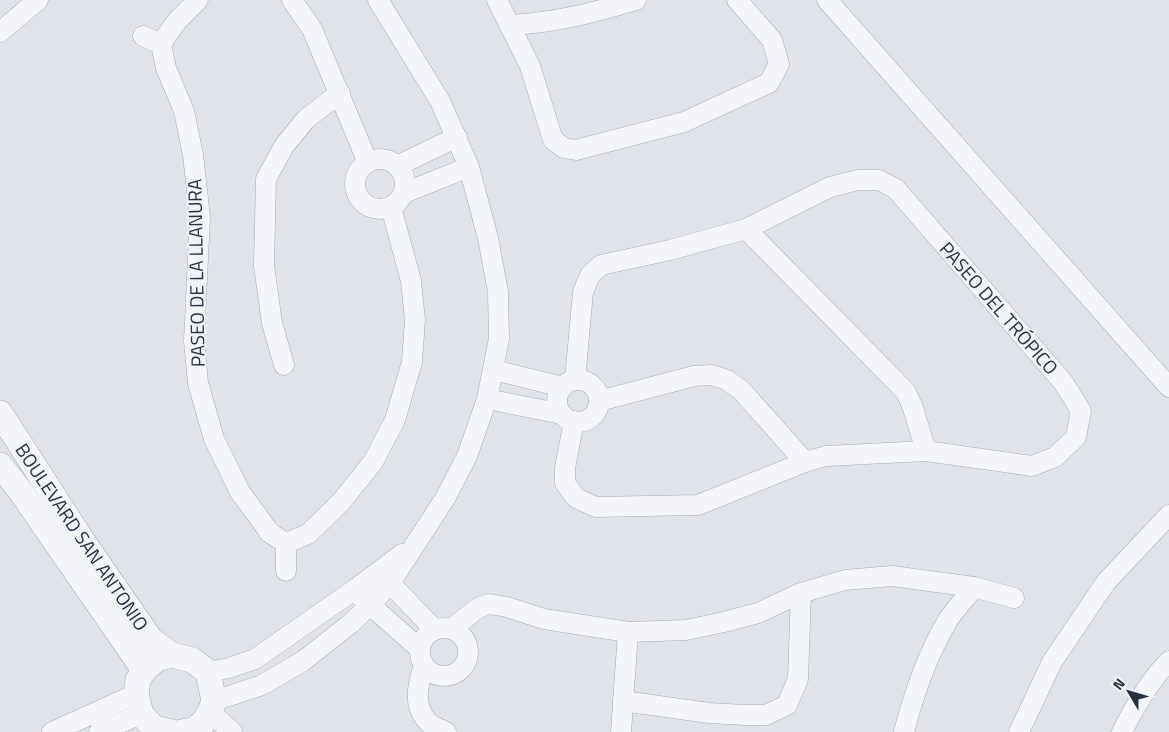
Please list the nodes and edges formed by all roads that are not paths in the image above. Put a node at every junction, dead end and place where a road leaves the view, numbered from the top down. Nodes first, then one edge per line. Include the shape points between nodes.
1 (38, 0) edge
2 (198, 0) edge
3 (292, 0) edge
4 (378, 0) edge
5 (497, 0) edge
6 (636, 0) edge
7 (738, 0) edge
8 (826, 0) edge
9 (509, 25) junction
10 (0, 32) edge
11 (340, 93) junction
12 (457, 137) junction
13 (368, 162) junction
14 (397, 166) junction
15 (469, 168) junction
16 (398, 200) junction
17 (746, 229) junction
18 (284, 365) dead end
19 (494, 370) junction
20 (569, 383) junction
21 (1169, 387) edge
22 (487, 399) junction
23 (599, 401) junction
24 (0, 413) edge
25 (568, 417) junction
26 (926, 452) junction
27 (805, 462) junction
28 (0, 465) edge
29 (1169, 515) edge
30 (286, 543) junction
31 (286, 571) dead end
32 (385, 577) junction
33 (974, 587) junction
34 (354, 590) junction
35 (801, 593) junction
36 (1014, 598) dead end
37 (370, 605) junction
38 (443, 630) junction
39 (628, 632) junction
40 (172, 655) junction
41 (422, 657) junction
42 (1169, 661) edge
43 (144, 670) junction
44 (208, 672) junction
45 (623, 701) junction
46 (138, 704) junction
47 (194, 723) edge
48 (52, 732) edge
49 (99, 732) edge
50 (232, 732) edge
51 (446, 732) edge
52 (621, 732) edge
53 (904, 732) edge
54 (1018, 732) edge
55 (1122, 732) edge

1 - 10 street
2 - 30 street, PASEO DE LA LLANURA via 152,40 184,111 193,155 200,218 194,341 198,383 214,439 240,492 270,533
3 - 11 street via 312,29
4 - 12 street via 440,101
5 - 9 street
6 - 9 street via 563,20
7 - 9 street via 772,40 779,64 769,83 684,122 576,150 564,148 553,140 530,66
8 - 21 street
11 - 13 street
11 - 18 street via 306,119 284,146 266,179 264,266 272,323
12 - 14 street
12 - 15 street
13 - 14 street via 383,159
13 - 16 street via 360,169 355,187 364,204 382,210
14 - 16 street via 405,178
15 - 16 street
15 - 19 street via 488,238 498,292 499,339
16 - 30 street via 412,281 415,320 412,362 395,420 373,462 342,502 308,534
17 - 20 street, PASEO DEL TRÓPICO via 601,265 590,276 583,292
17 - 26 street via 906,392
17 - 26 street, PASEO DEL TRÓPICO via 830,188 858,180 879,180 896,189 1063,382 1081,410 1076,437 1055,457 1032,466
19 - 20 street
19 - 22 street
20 - 23 street via 582,380 590,383
20 - 25 street, PASEO DEL TRÓPICO via 557,400
22 - 25 street
22 - 32 street via 467,456 446,498 416,544
23 - 25 street via 594,414 588,419 581,421
23 - 27 street via 694,376 712,375 727,380 740,390
24 - 40 street, BOULEVARD SAN ANTONIO via 150,640
25 - 27 street, PASEO DEL TRÓPICO via 565,483 576,498 596,507 698,505
26 - 27 street, PASEO DEL TRÓPICO via 826,456
28 - 43 street, BOULEVARD SAN ANTONIO
29 - 54 street via 1106,582 1052,662
30 - 31 street
32 - 34 street
32 - 37 street
32 - 38 street
33 - 35 street via 892,576 845,580
33 - 36 street
33 - 53 street via 948,619 928,658
34 - 37 street
34 - 44 street via 255,659
35 - 39 street via 758,612 724,622 686,630
35 - 45 street via 798,679 787,705 766,715 745,716
37 - 41 street
37 - 47 street via 303,661
38 - 39 street via 489,604 544,619
38 - 41 street via 428,634 423,641
38 - 41 street via 458,633 467,647 468,655 460,670 445,676 437,675 429,671
39 - 45 street
40 - 43 street via 157,659
40 - 44 street, BOULEVARD SAN ANTONIO via 192,660
41 - 51 street via 416,691 420,708 428,722
42 - 55 street via 1160,670
43 - 46 street via 138,680
44 - 47 street
45 - 52 street
46 - 47 street via 154,728
46 - 48 street
46 - 49 street
47 - 50 street

